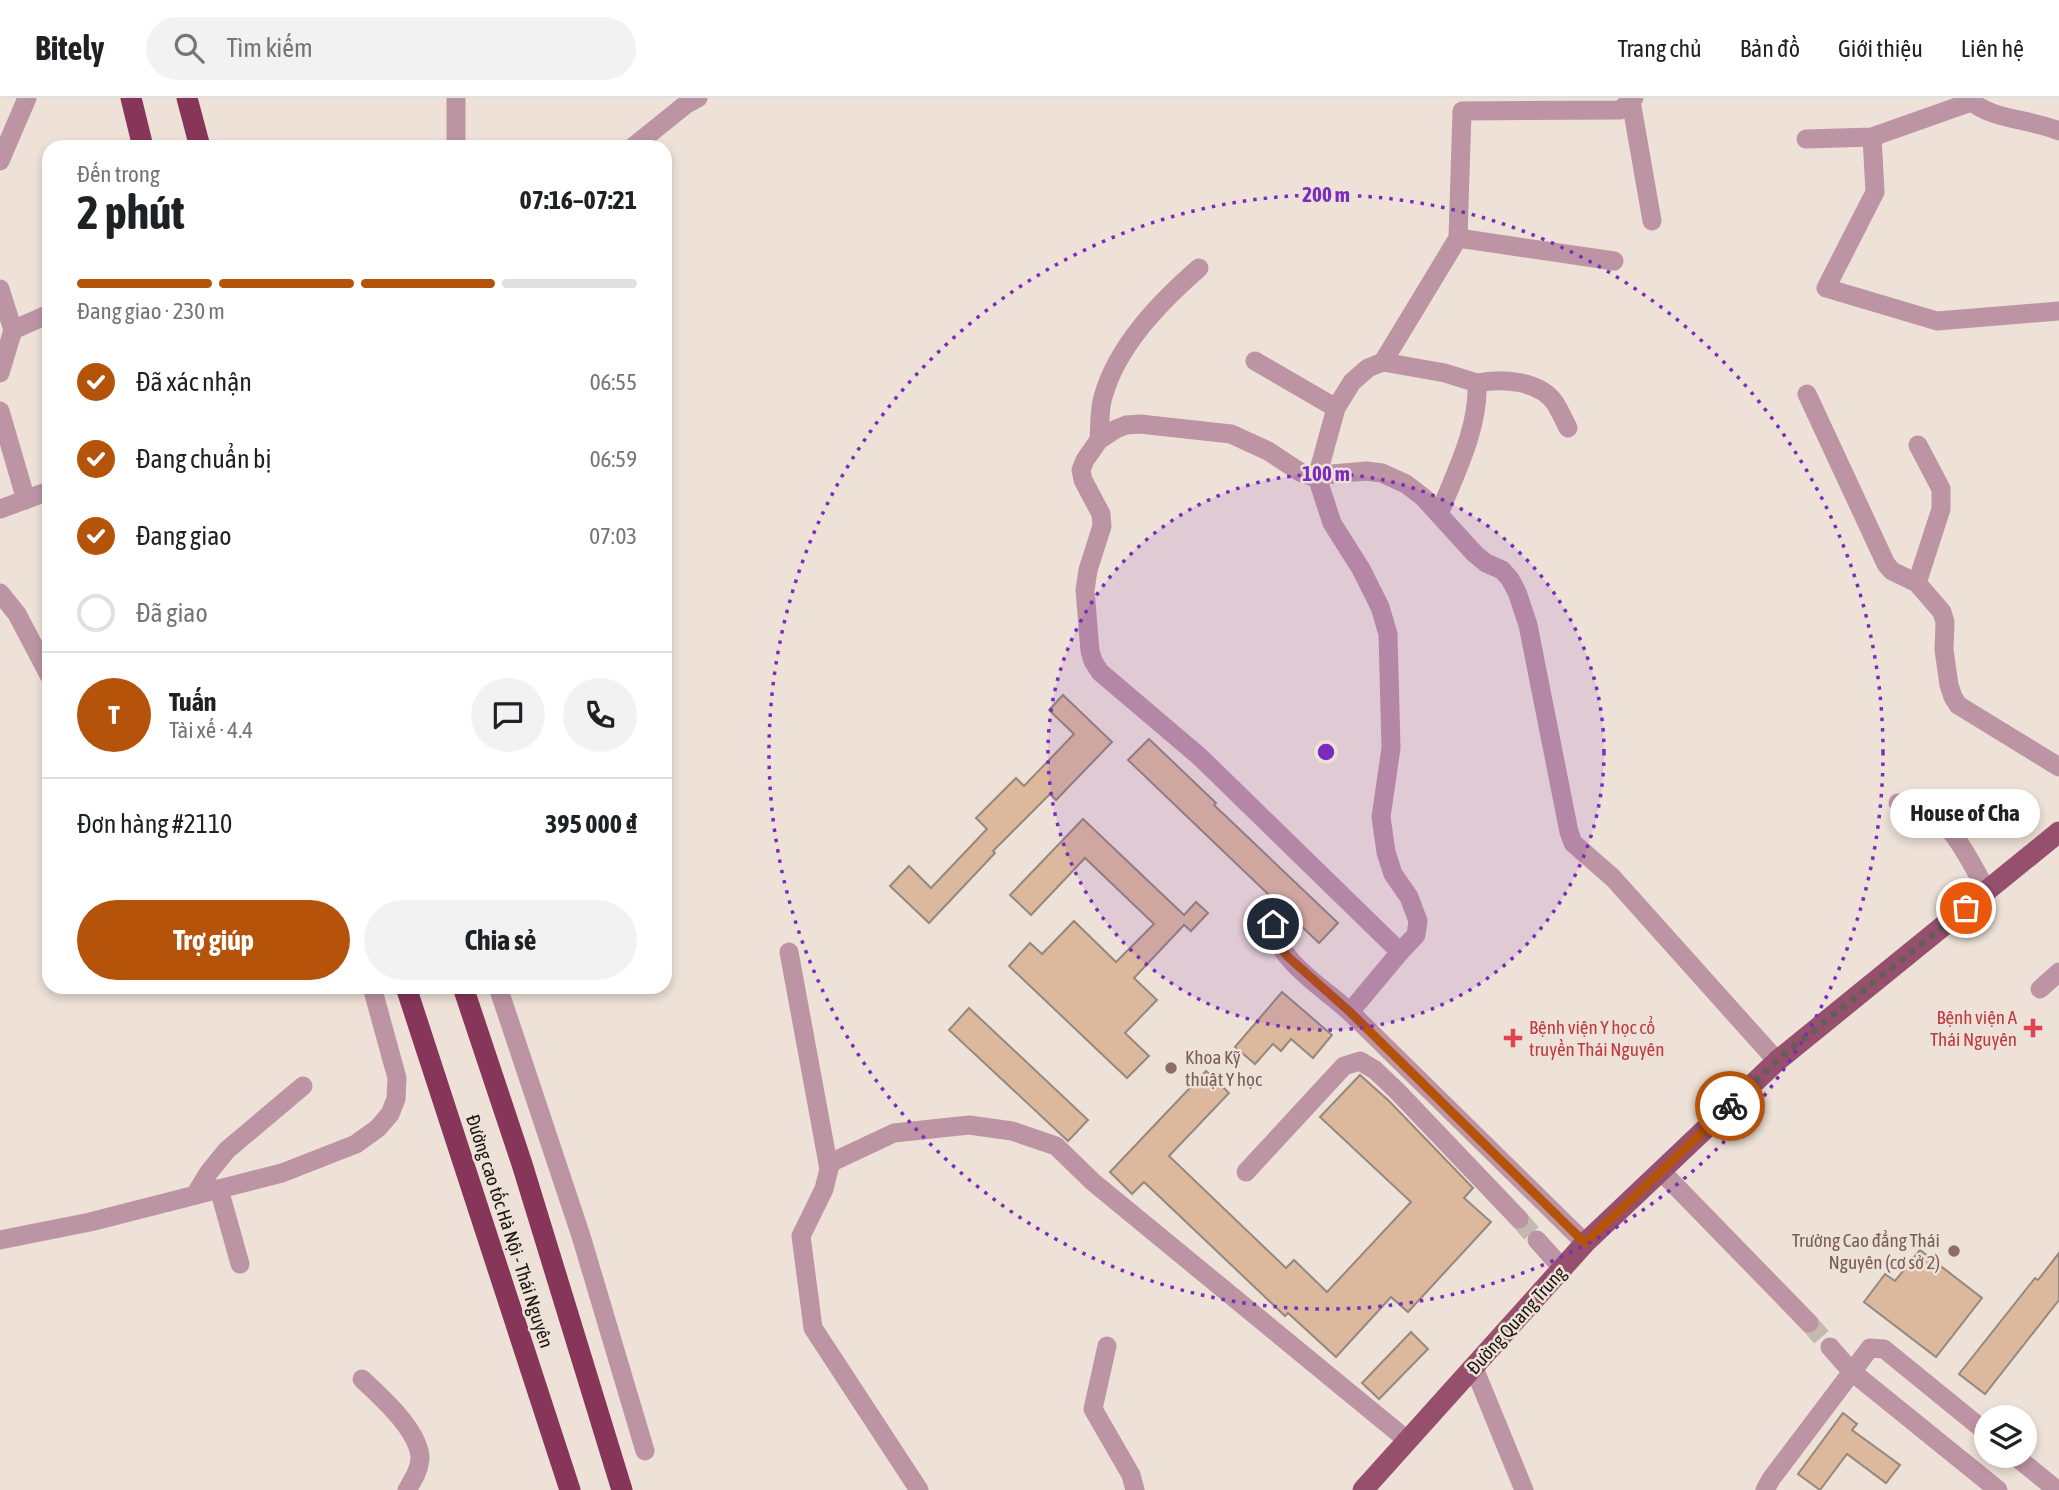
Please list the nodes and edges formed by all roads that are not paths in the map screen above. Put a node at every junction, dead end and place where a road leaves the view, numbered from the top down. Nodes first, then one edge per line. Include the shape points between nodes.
1 (27, 98) edge
2 (131, 98) edge
3 (187, 98) edge
4 (456, 98) edge
5 (698, 98) edge
6 (1632, 99) edge
7 (1969, 100) edge
8 (2059, 131) edge
9 (1872, 137) junction
10 (1806, 139) dead end
11 (141, 140) edge
12 (198, 140) edge
13 (456, 140) edge
14 (642, 140) edge
15 (0, 161) edge
16 (1652, 221) dead end
17 (1458, 238) junction
18 (1614, 261) dead end
19 (1199, 268) dead end
20 (0, 289) edge
21 (2059, 312) edge
22 (42, 317) edge
23 (13, 330) junction
24 (1255, 361) dead end
25 (1383, 362) junction
26 (0, 373) edge
27 (1476, 383) junction
28 (1807, 394) dead end
29 (1336, 408) junction
30 (0, 411) edge
31 (1568, 428) dead end
32 (1099, 440) junction
33 (1918, 444) dead end
34 (1317, 477) junction
35 (42, 494) edge
36 (26, 500) junction
37 (0, 509) edge
38 (1439, 514) junction
39 (1917, 583) junction
40 (0, 593) edge
41 (42, 662) edge
42 (2059, 767) edge
43 (1898, 803) dead end
44 (2059, 832) edge
45 (1987, 891) junction
46 (1273, 924) dead end
47 (789, 952) dead end
48 (1400, 952) junction
49 (2059, 972) edge
50 (2040, 989) dead end
51 (374, 994) edge
52 (408, 994) edge
53 (465, 994) edge
54 (500, 994) edge
55 (1350, 1012) junction
56 (1777, 1060) junction
57 (303, 1086) dead end
58 (828, 1164) junction
59 (1245, 1172) dead end
60 (1662, 1172) junction
61 (219, 1189) junction
62 (195, 1195) junction
63 (1519, 1219) tunnel mouth
64 (0, 1240) edge
65 (1537, 1240) tunnel mouth
66 (1585, 1243) junction
67 (240, 1264) dead end
68 (1562, 1268) junction
69 (1809, 1323) tunnel mouth
70 (1107, 1346) dead end
71 (1830, 1347) tunnel mouth
72 (1474, 1368) junction
73 (1852, 1371) junction
74 (362, 1379) dead end
75 (1974, 1422) edge
76 (1407, 1440) junction
77 (645, 1451) dead end
78 (2030, 1468) edge
79 (407, 1490) edge
80 (570, 1490) edge
81 (622, 1490) edge
82 (919, 1490) edge
83 (1135, 1490) edge
84 (1363, 1490) edge
85 (1524, 1490) edge
86 (1765, 1490) edge
87 (1998, 1490) edge
88 (2057, 1490) edge

1 - 15 street
2 - 11 highway
3 - 12 highway
4 - 13 street
5 - 14 street
6 - 16 street
6 - 17 street via 1620,110 1462,111
7 - 8 street via 1990,113
7 - 9 street
9 - 10 street
9 - 21 street via 1875,192 1826,288 1937,321
17 - 18 street
17 - 25 street
19 - 32 street via 1140,328 1116,366 1102,398
20 - 23 street
22 - 23 street
23 - 26 street
24 - 29 street
25 - 27 street
25 - 29 street via 1352,383
27 - 31 street via 1511,381 1536,389 1554,401
27 - 38 street via 1466,441
28 - 39 street via 1886,564
29 - 34 street
30 - 36 street
32 - 34 street via 1126,425 1231,434
32 - 48 street via 1081,470 1102,526 1085,590 1093,661 1107,679 1200,757
33 - 39 street via 1941,489 1941,509
34 - 38 street via 1382,473 1406,484
34 - 48 street via 1332,523 1361,569 1388,634 1391,748 1381,817 1393,874 1418,921 1416,935
35 - 36 street
36 - 37 street
38 - 56 street via 1475,554 1502,570 1517,592 1528,625 1573,843 1613,878
39 - 42 street via 1942,612 1944,650 1958,705
40 - 41 street via 17,614
43 - 45 street via 1933,814 1953,835
44 - 45 main road, Đường Quang Trung
45 - 56 main road, Đường Quang Trung
46 - 55 street via 1280,949
47 - 58 street
48 - 55 street
49 - 50 street
51 - 61 street via 397,1078 390,1114 356,1144 282,1173
52 - 80 highway, Đường cao tốc Hà Nội - Thái Nguyên
53 - 81 highway, Đường cao tốc Hà Nội - Thái Nguyên
54 - 77 street via 581,1236
55 - 66 street
56 - 60 main road, Đường Quang Trung
57 - 62 street via 227,1150
58 - 76 street via 894,1133 969,1125 1012,1131 1056,1146 1093,1182
58 - 82 street via 824,1189 802,1236 813,1328
59 - 63 street via 1345,1066 1360,1061 1398,1092
60 - 66 main road, Đường Quang Trung
60 - 69 street
61 - 62 street
61 - 67 street
62 - 64 street
65 - 68 street
66 - 68 main road, Đường Quang Trung
68 - 72 main road, Đường Quang Trung
70 - 83 street via 1093,1409
71 - 73 street
72 - 76 main road, Đường Quang Trung
72 - 85 street
73 - 75 street via 1870,1348 1884,1349
73 - 86 street
73 - 87 street
74 - 79 street via 412,1434 420,1457
76 - 84 main road, Đường Quang Trung
78 - 88 street

